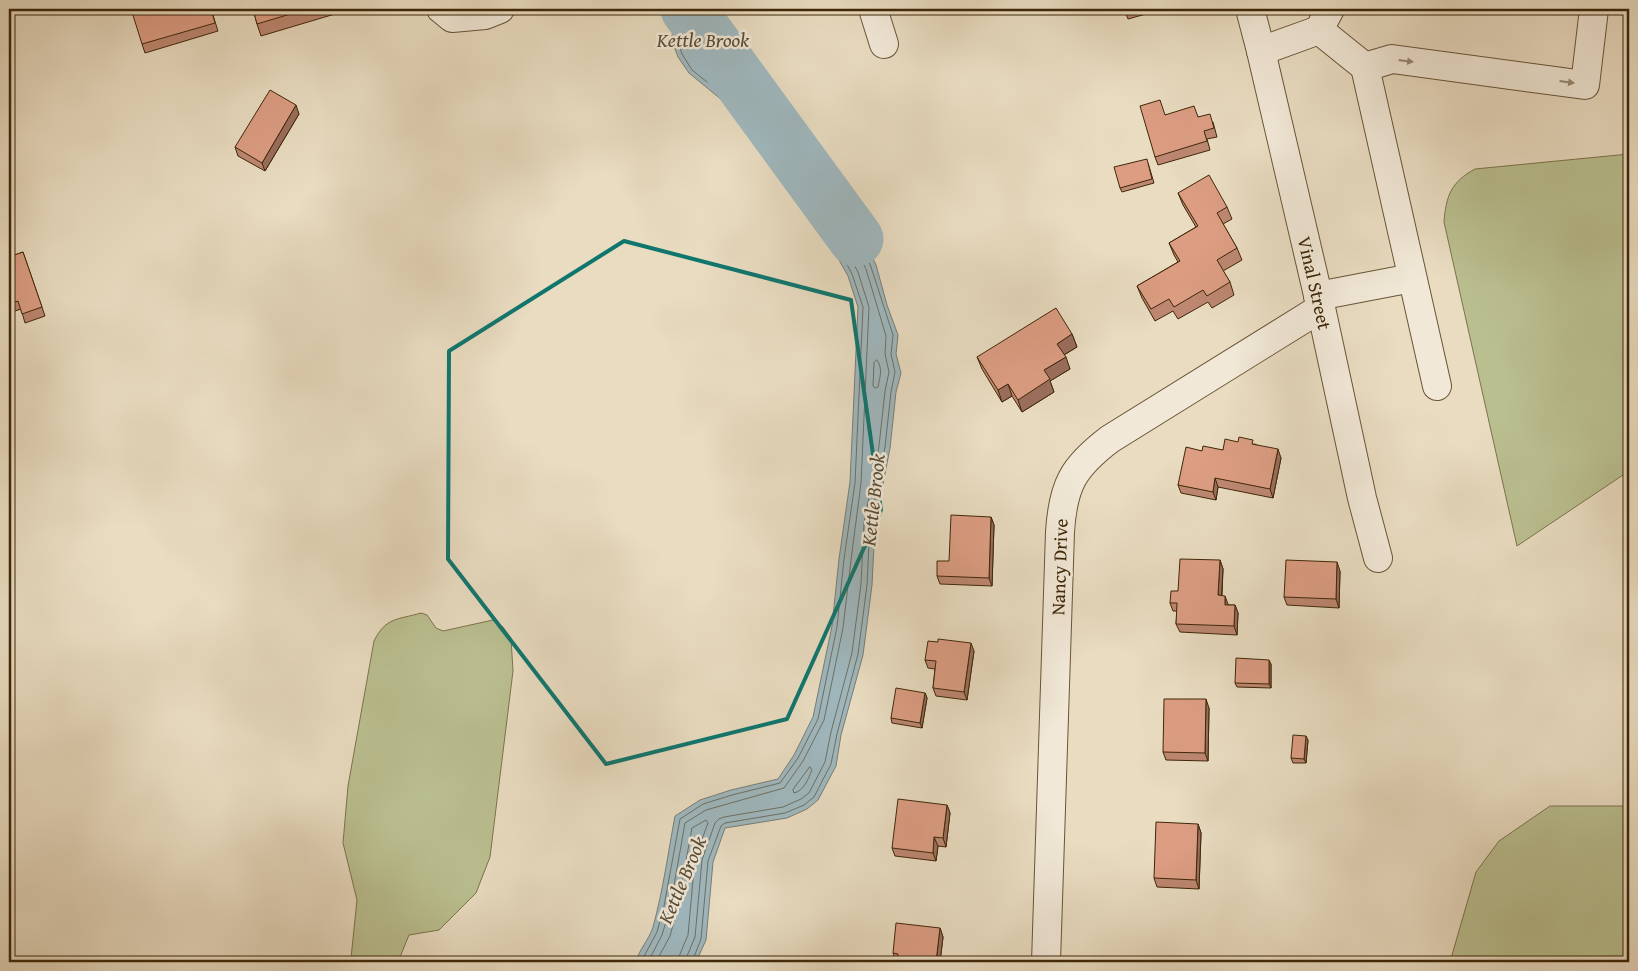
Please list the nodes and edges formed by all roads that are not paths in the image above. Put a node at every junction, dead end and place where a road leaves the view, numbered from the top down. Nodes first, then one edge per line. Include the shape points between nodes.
1 (442, 9) edge
2 (500, 9) edge
3 (873, 9) edge
4 (1250, 9) edge
5 (1594, 9) edge
6 (1324, 19) edge
7 (884, 44) dead end
8 (1261, 51) junction
9 (1365, 67) junction
10 (1412, 278) junction
11 (1320, 302) junction
12 (1437, 386) dead end
13 (1378, 558) dead end
14 (1046, 962) edge

1 - 2 street via 452,18 485,15
3 - 7 street
4 - 8 street, Vinal Street
9 -> 5 street via 1392,59 1585,85
6 - 8 street
6 - 9 street
8 - 11 street, Vinal Street
9 - 10 street
10 - 11 street
10 - 12 street
11 - 13 street, Vinal Street
11 - 14 street, Nancy Drive via 1092,452 1066,488 1060,532

